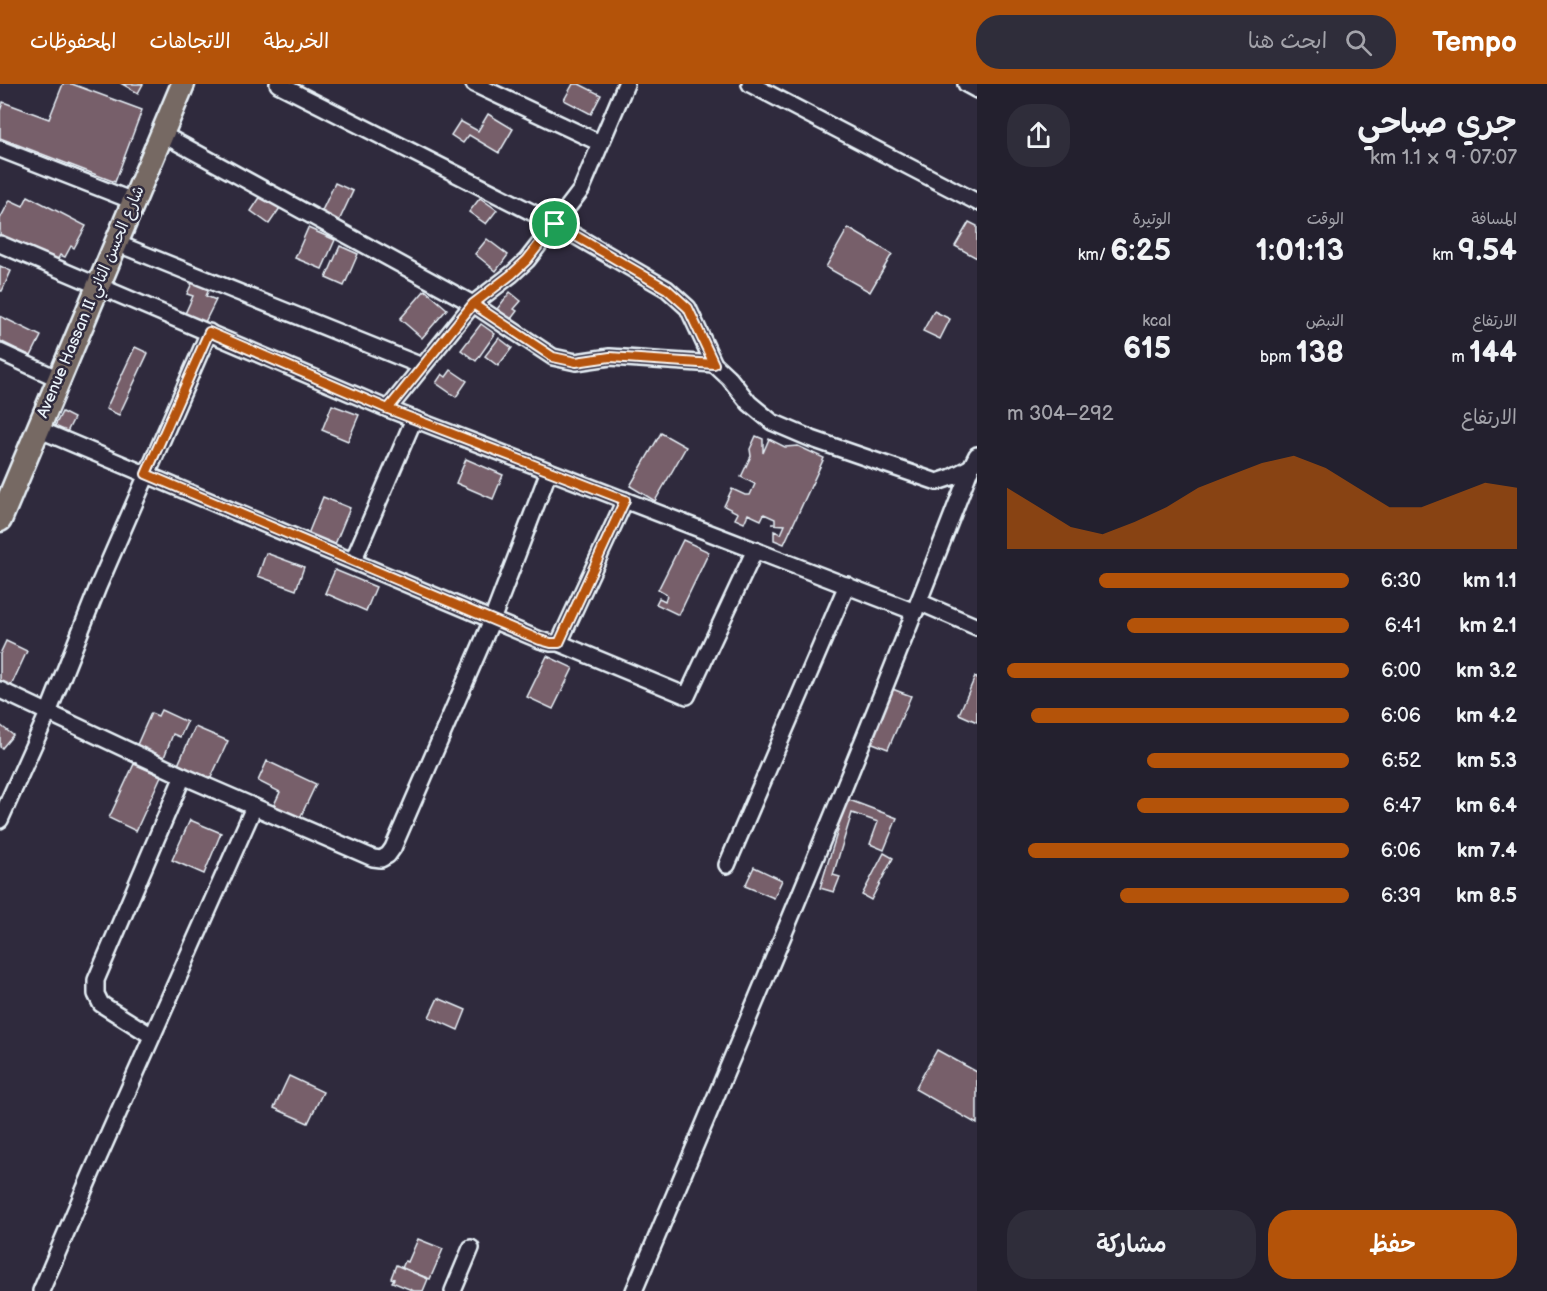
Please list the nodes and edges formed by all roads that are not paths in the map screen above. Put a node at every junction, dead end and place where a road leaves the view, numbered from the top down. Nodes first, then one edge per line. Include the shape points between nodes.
1 (183, 84) edge
2 (278, 84) edge
3 (474, 84) edge
4 (626, 84) edge
5 (750, 84) edge
6 (966, 84) edge
7 (977, 90) edge
8 (162, 134) junction
9 (600, 143) junction
10 (0, 149) edge
11 (133, 201) junction
12 (977, 202) edge
13 (555, 224) junction
14 (116, 243) junction
15 (0, 244) edge
16 (98, 285) junction
17 (473, 304) junction
18 (209, 332) junction
19 (0, 352) edge
20 (714, 364) junction
21 (422, 366) junction
22 (59, 379) junction
23 (388, 409) junction
24 (414, 419) junction
25 (38, 429) junction
26 (974, 461) edge
27 (549, 471) junction
28 (146, 474) junction
29 (625, 500) junction
30 (0, 520) edge
31 (755, 550) junction
32 (353, 561) junction
33 (847, 585) junction
34 (917, 607) junction
35 (492, 620) junction
36 (977, 627) edge
37 (559, 643) junction
38 (0, 690) edge
39 (48, 713) junction
40 (183, 776) junction
41 (254, 807) junction
42 (0, 820) edge
43 (728, 865) dead end
44 (152, 1036) junction
45 (471, 1248) dead end
46 (41, 1291) edge
47 (453, 1291) edge
48 (634, 1291) edge

1 - 8 main road, Avenue Hassan II شارع الحسن الثاني
2 - 13 street
3 - 9 street
4 - 9 street
5 - 12 street
6 - 7 street
8 - 11 main road, Avenue Hassan II شارع الحسن الثاني
8 - 17 street
9 - 13 street via 581,190
10 - 11 street
11 - 14 main road, Avenue Hassan II شارع الحسن الثاني
13 - 17 street via 527,260
13 - 20 street via 674,295 688,308
14 - 16 main road, Avenue Hassan II شارع الحسن الثاني
14 - 21 street
15 - 16 street
16 - 18 street
16 - 22 main road, Avenue Hassan II شارع الحسن الثاني
17 - 20 street via 553,357 566,361 610,357
17 - 21 street
18 - 23 street
18 - 28 street
19 - 22 street
20 - 26 street via 748,403 772,422 812,439 937,482 952,477
21 - 23 street
22 - 25 main road, Avenue Hassan II شارع الحسن الثاني
23 - 24 street
24 - 27 street
24 - 32 street
25 - 28 street
25 - 30 main road, Avenue Hassan II شارع الحسن الثاني
26 - 34 street
27 - 29 street
27 - 35 street
28 - 32 street
28 - 39 street
29 - 31 street
29 - 37 street
31 - 33 street
31 - 37 street via 687,696
32 - 35 street
33 - 34 street
33 - 43 street
34 - 36 street
34 - 48 street
35 - 37 street via 540,640
35 - 41 street via 388,855 373,858
38 - 39 street
39 - 40 street
39 - 42 street
40 - 41 street
40 - 44 street via 96,980 101,1004
41 - 44 street
44 - 46 street
45 - 47 street

